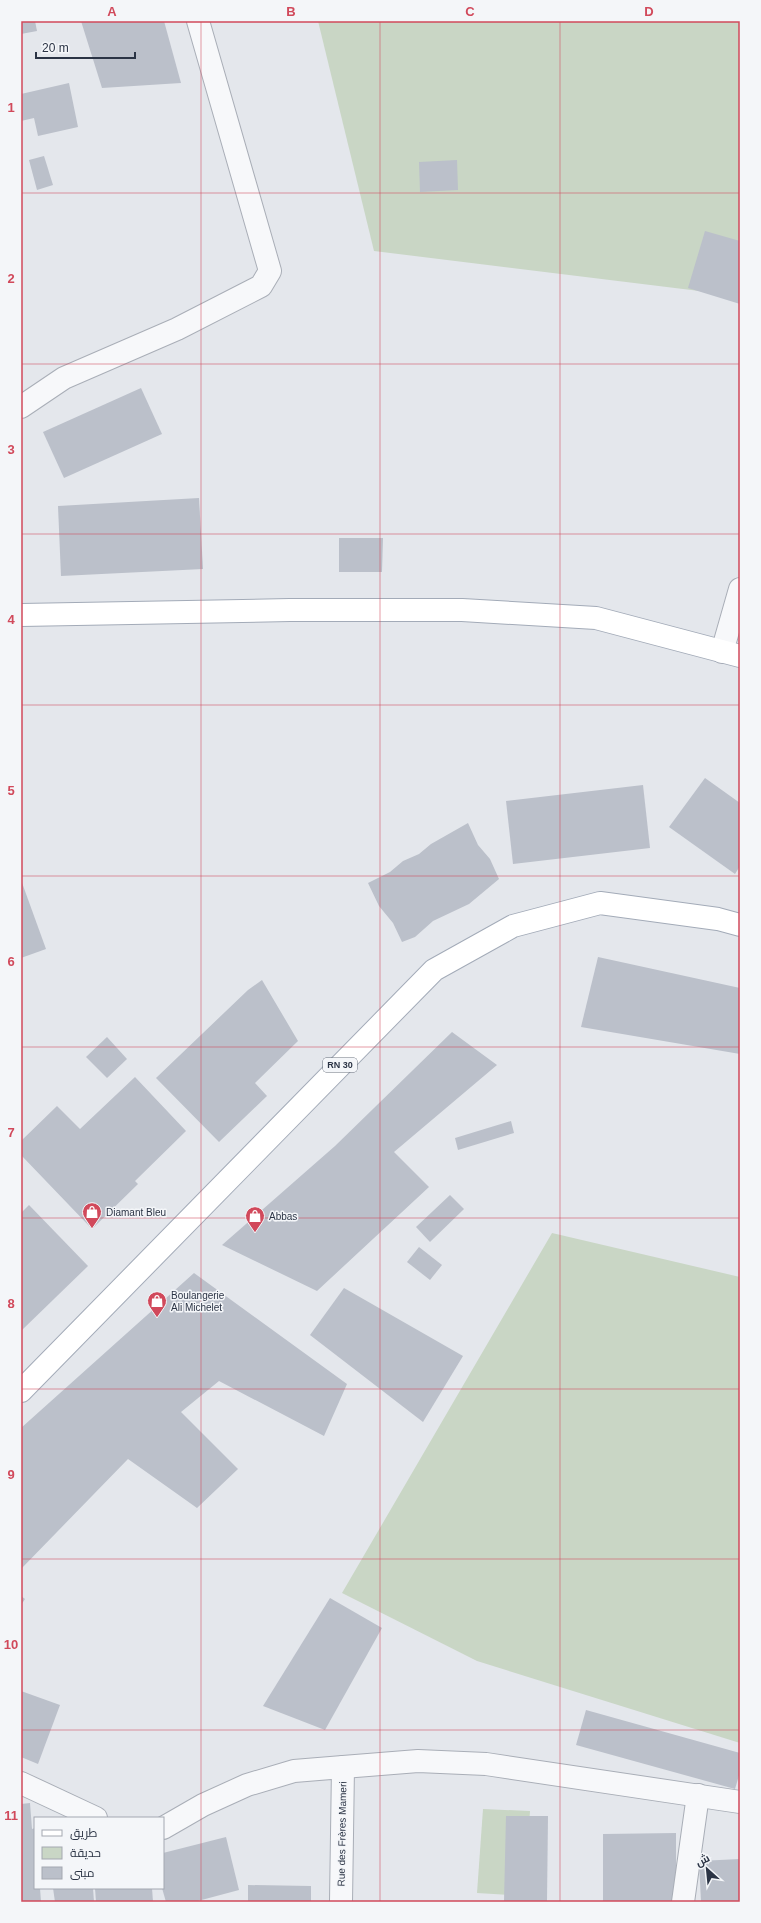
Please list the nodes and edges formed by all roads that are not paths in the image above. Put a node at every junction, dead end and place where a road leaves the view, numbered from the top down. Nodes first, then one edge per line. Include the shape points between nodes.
1 (198, 21) edge
2 (21, 407) edge
3 (740, 589) edge
4 (21, 615) edge
5 (731, 654) edge
6 (740, 925) edge
7 (21, 1391) edge
8 (343, 1767) junction
9 (21, 1783) edge
10 (698, 1795) junction
11 (740, 1802) edge
12 (94, 1817) edge
13 (164, 1827) edge
14 (341, 1902) edge
15 (683, 1902) edge

1 - 2 street via 270,271 261,286 177,329 64,378
3 - 5 street
4 - 5 main road via 290,610 470,611 596,618
6 - 7 main road, RN 30 via 718,919 600,904 513,926 434,970
8 - 10 street via 418,1760 486,1764
8 - 13 street, Rue des Frères Mameri via 294,1771 247,1785 203,1805
8 - 14 street, Rue des Frères Mameri
9 - 12 street
10 - 11 street
10 - 15 street

